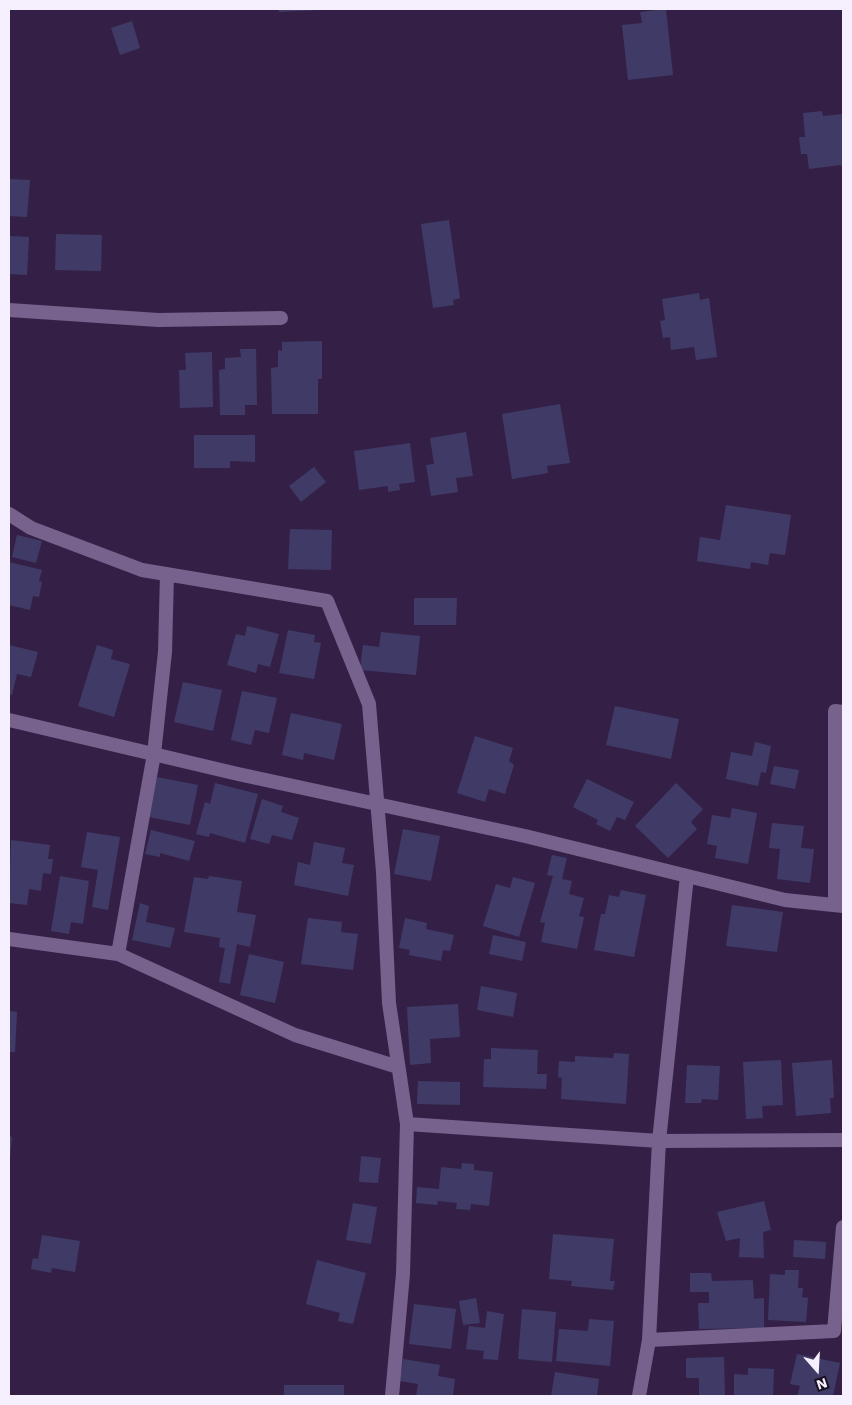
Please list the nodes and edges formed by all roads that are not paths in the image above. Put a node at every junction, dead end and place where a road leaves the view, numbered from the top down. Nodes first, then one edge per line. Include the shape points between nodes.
1 (9, 310) edge
2 (281, 318) dead end
3 (9, 514) edge
4 (167, 574) junction
5 (843, 712) edge
6 (9, 720) edge
7 (154, 754) junction
8 (378, 804) junction
9 (686, 876) junction
10 (839, 906) edge
11 (9, 939) edge
12 (118, 954) junction
13 (398, 1067) junction
14 (407, 1124) junction
15 (843, 1140) edge
16 (660, 1141) junction
17 (843, 1227) edge
18 (649, 1340) junction
19 (392, 1396) edge
20 (639, 1396) edge

1 - 2 street via 158,320
3 - 4 street via 31,528 142,570
4 - 7 street via 165,652
4 - 8 street via 327,601 369,704
5 - 10 street via 835,711
6 - 7 street
7 - 8 street
7 - 12 street
8 - 9 street
8 - 13 street via 389,1004
9 - 10 street via 785,900
9 - 16 street
11 - 12 street
12 - 13 street via 295,1035
13 - 14 street
14 - 16 street
14 - 19 street via 403,1274
15 - 16 street
16 - 18 street
17 - 18 street via 834,1331
18 - 20 street

